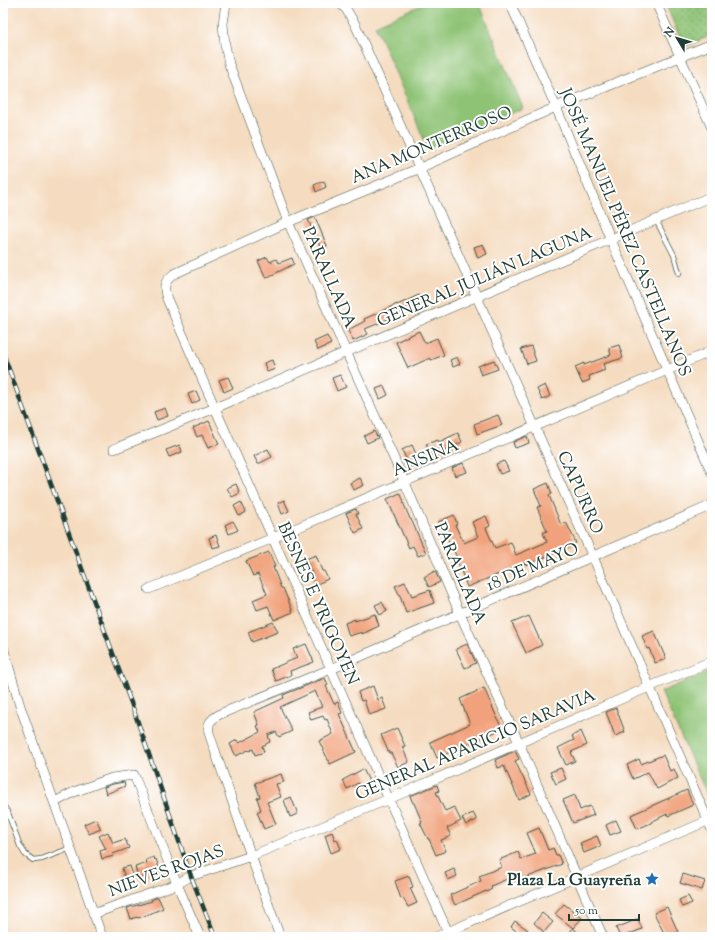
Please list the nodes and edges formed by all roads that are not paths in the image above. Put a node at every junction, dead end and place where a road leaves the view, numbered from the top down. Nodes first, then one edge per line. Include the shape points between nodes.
1 (226, 3) edge
2 (340, 3) edge
3 (510, 3) edge
4 (656, 3) edge
5 (712, 44) edge
6 (680, 58) junction
7 (556, 107) junction
8 (712, 128) edge
9 (420, 168) junction
10 (712, 196) edge
11 (656, 220) junction
12 (288, 222) junction
13 (611, 240) junction
14 (679, 273) dead end
15 (166, 282) joint
16 (477, 297) junction
17 (712, 351) edge
18 (346, 353) junction
19 (667, 370) junction
20 (215, 408) junction
21 (534, 426) junction
22 (114, 449) dead end
23 (712, 473) edge
24 (405, 483) junction
25 (712, 505) edge
26 (273, 538) junction
27 (593, 557) junction
28 (149, 588) dead end
29 (460, 614) junction
30 (3, 647) edge
31 (712, 661) edge
32 (331, 669) junction
33 (649, 687) junction
34 (518, 744) junction
35 (388, 799) junction
36 (55, 802) junction
37 (3, 805) edge
38 (6, 812) edge
39 (710, 819) edge
40 (712, 830) edge
41 (71, 848) junction
42 (251, 856) junction
43 (577, 877) junction
44 (177, 884) junction
45 (93, 914) junction
46 (448, 935) edge
47 (102, 937) edge
48 (200, 937) edge
49 (280, 937) edge
50 (436, 937) edge
51 (603, 937) edge

1 - 12 street, PARALLADA via 223,24 229,64
2 - 9 street, CAPURRO via 355,24
3 - 7 street, JOSÉ MANUEL PÉREZ CASTELLANOS
4 - 6 street
5 - 6 street, ANA MONTERROSO
6 - 7 street, ANA MONTERROSO
6 - 8 street
7 - 9 street, ANA MONTERROSO
7 - 13 street, JOSÉ MANUEL PÉREZ CASTELLANOS
9 - 12 street, ANA MONTERROSO
9 - 16 street, CAPURRO
10 - 11 street, GENERAL JULIÁN LAGUNA
11 - 13 street, GENERAL JULIÁN LAGUNA
11 - 14 lane via 674,255
12 - 15 street, ANA MONTERROSO via 174,274
12 - 18 street, PARALLADA
13 - 16 street, GENERAL JULIÁN LAGUNA
13 - 19 street, JOSÉ MANUEL PÉREZ CASTELLANOS
15 - 20 street, BESNES E YRIGOYEN via 166,294
16 - 18 street, GENERAL JULIÁN LAGUNA
16 - 21 street, CAPURRO
17 - 19 street, ANSINA
18 - 20 street, GENERAL JULIÁN LAGUNA
18 - 24 street, PARALLADA
19 - 21 street, ANSINA
19 - 23 street, JOSÉ MANUEL PÉREZ CASTELLANOS
20 - 22 street, GENERAL JULIÁN LAGUNA
20 - 26 street, BESNES E YRIGOYEN
21 - 24 street, ANSINA
21 - 27 street, CAPURRO
24 - 26 street, ANSINA
24 - 29 street, PARALLADA
25 - 27 street, 18 DE MAYO
26 - 28 street, ANSINA
26 - 32 street, BESNES E YRIGOYEN
27 - 29 street, 18 DE MAYO
27 - 33 street, CAPURRO
29 - 32 street, 18 DE MAYO
29 - 34 street, PARALLADA
30 - 36 street via 20,706
31 - 33 street, GENERAL APARICIO SARAVIA
32 - 35 street, BESNES E YRIGOYEN
32 - 42 street, 18 DE MAYO via 220,714 210,721 210,736
33 - 34 street, GENERAL APARICIO SARAVIA
33 - 39 street, CAPURRO
34 - 35 street, GENERAL APARICIO SARAVIA
34 - 43 street, PARALLADA
35 - 42 street, GENERAL APARICIO SARAVIA
35 - 46 street, BESNES E YRIGOYEN
36 - 41 street
36 - 44 street via 112,778 134,775
37 - 38 lane
38 - 41 lane via 20,846 33,860
39 - 40 street, CAPURRO
39 - 43 street
41 - 45 street
42 - 44 street, NIEVES ROJAS via 191,876
42 - 49 street
43 - 46 street
43 - 51 street, PARALLADA
44 - 45 street, NIEVES ROJAS
44 - 48 street
45 - 47 street
46 - 50 street

